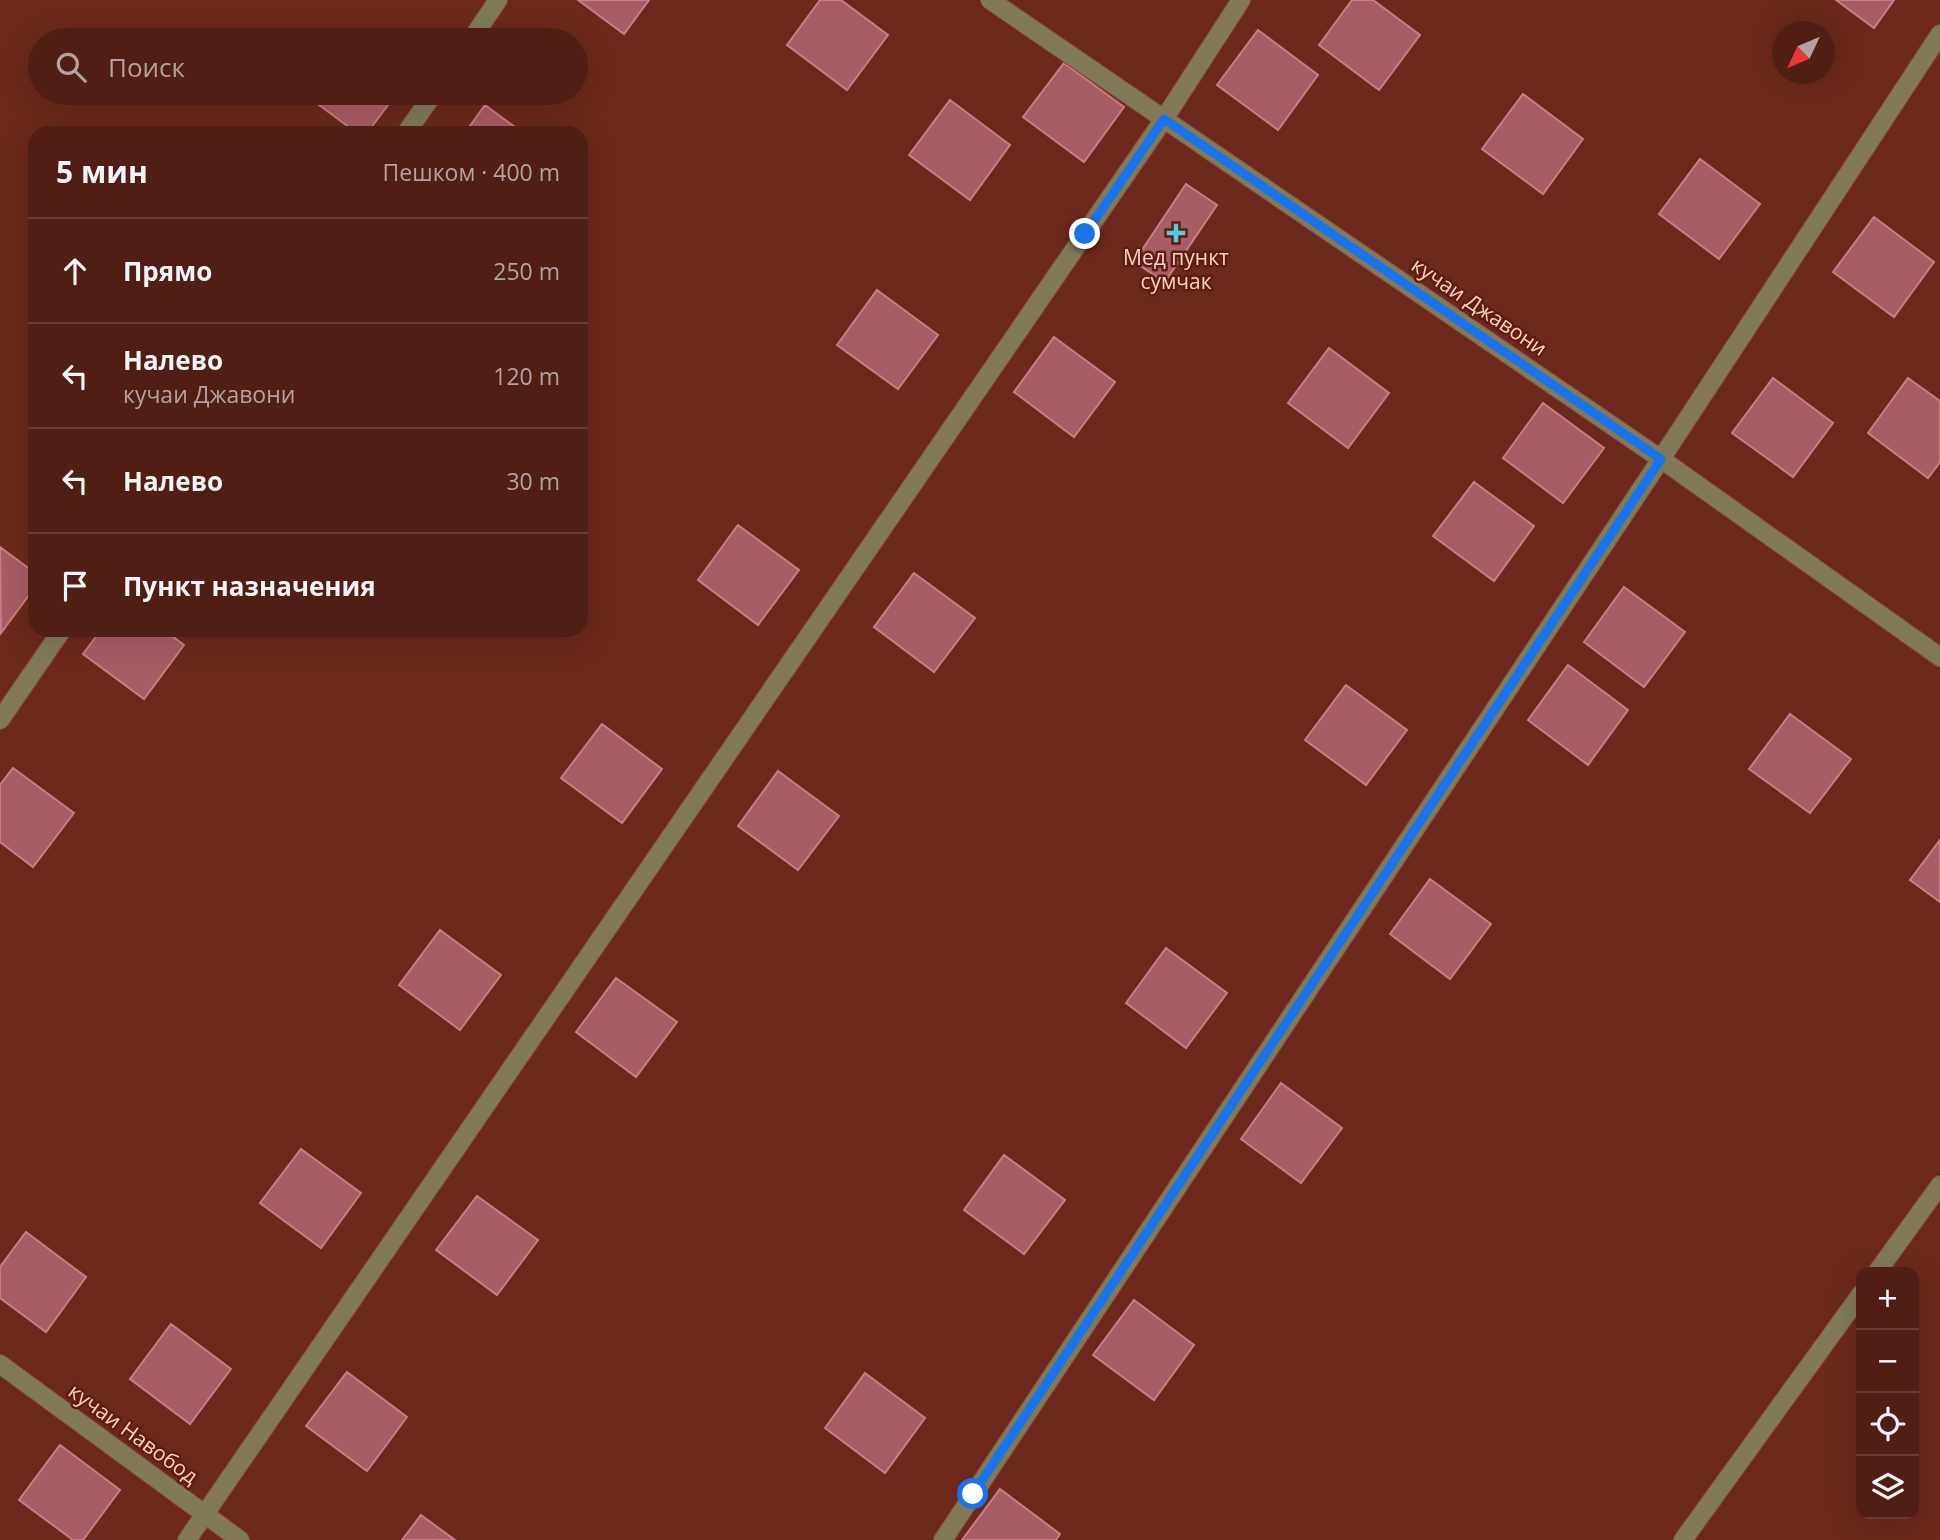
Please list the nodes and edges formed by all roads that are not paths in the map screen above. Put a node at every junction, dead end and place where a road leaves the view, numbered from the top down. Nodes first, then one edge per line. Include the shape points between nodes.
1 (498, 0) edge
2 (990, 0) edge
3 (1241, 0) edge
4 (479, 28) edge
5 (1940, 34) edge
6 (426, 105) edge
7 (1164, 119) junction
8 (411, 126) edge
9 (1661, 459) junction
10 (57, 637) edge
11 (1940, 657) edge
12 (0, 720) edge
13 (1940, 1185) edge
14 (1881, 1267) edge
15 (1856, 1301) edge
16 (0, 1364) edge
17 (205, 1514) junction
18 (187, 1540) edge
19 (240, 1540) edge
20 (943, 1540) edge
21 (1683, 1540) edge

1 - 4 street
2 - 7 street, кучаи Джавони
3 - 7 street
5 - 9 street
6 - 8 street
7 - 9 street, кучаи Джавони
7 - 17 street
9 - 11 street, кучаи Джавони
9 - 20 street
10 - 12 street
13 - 14 street
15 - 21 street
16 - 17 street, кучаи Навобод
17 - 18 street
17 - 19 street, кучаи Навобод

